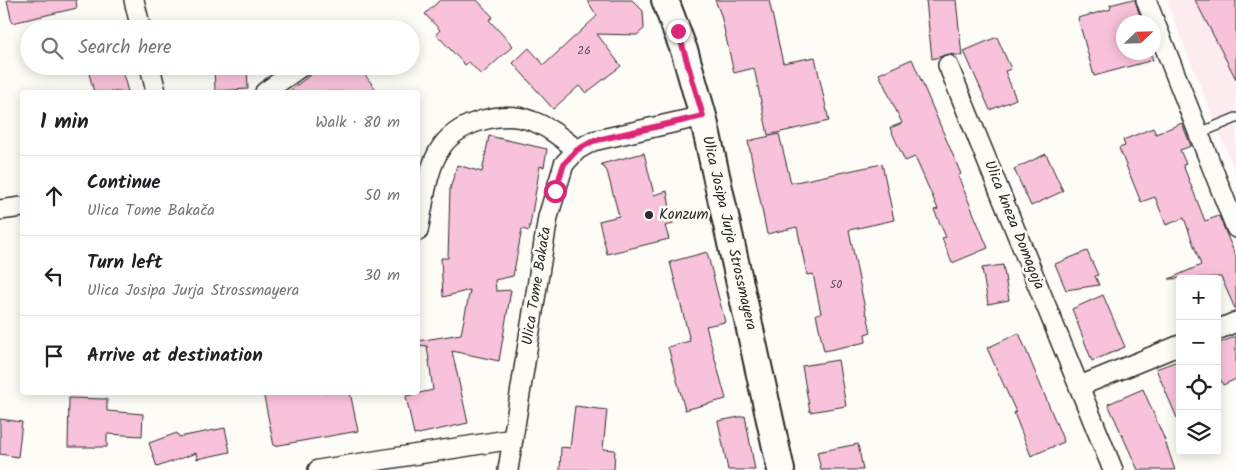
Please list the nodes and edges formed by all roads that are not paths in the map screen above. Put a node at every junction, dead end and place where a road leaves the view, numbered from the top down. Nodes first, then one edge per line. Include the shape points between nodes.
1 (134, 0) edge
2 (665, 0) edge
3 (1146, 0) edge
4 (139, 20) edge
5 (948, 65) dead end
6 (152, 75) edge
7 (289, 75) edge
8 (156, 90) edge
9 (268, 90) edge
10 (703, 116) junction
11 (1236, 118) edge
12 (1197, 134) junction
13 (577, 150) junction
14 (20, 207) edge
15 (0, 210) edge
16 (420, 222) edge
17 (1236, 228) edge
18 (1236, 322) edge
19 (1221, 328) edge
20 (1176, 347) edge
21 (1080, 386) junction
22 (513, 439) junction
23 (318, 470) edge
24 (508, 470) edge
25 (781, 470) edge
26 (1113, 470) edge

1 - 4 street
2 - 10 main road, Ulica Josipa Jurja Strossmayera via 686,53
3 - 12 street
5 - 21 street, Ulica kneza Domagoja
6 - 8 street
7 - 9 street
10 - 13 street, Ulica Tome Bakača via 593,141
10 - 25 main road, Ulica Josipa Jurja Strossmayera
11 - 12 lane
12 - 17 street
13 - 16 street via 556,133 531,120 481,119 442,145 434,162
13 - 22 street, Ulica Tome Bakača via 564,164 548,217
14 - 15 street
18 - 19 street
20 - 21 street
21 - 26 street, Ulica kneza Domagoja
22 - 23 street
22 - 24 street, Ulica Tome Bakača

